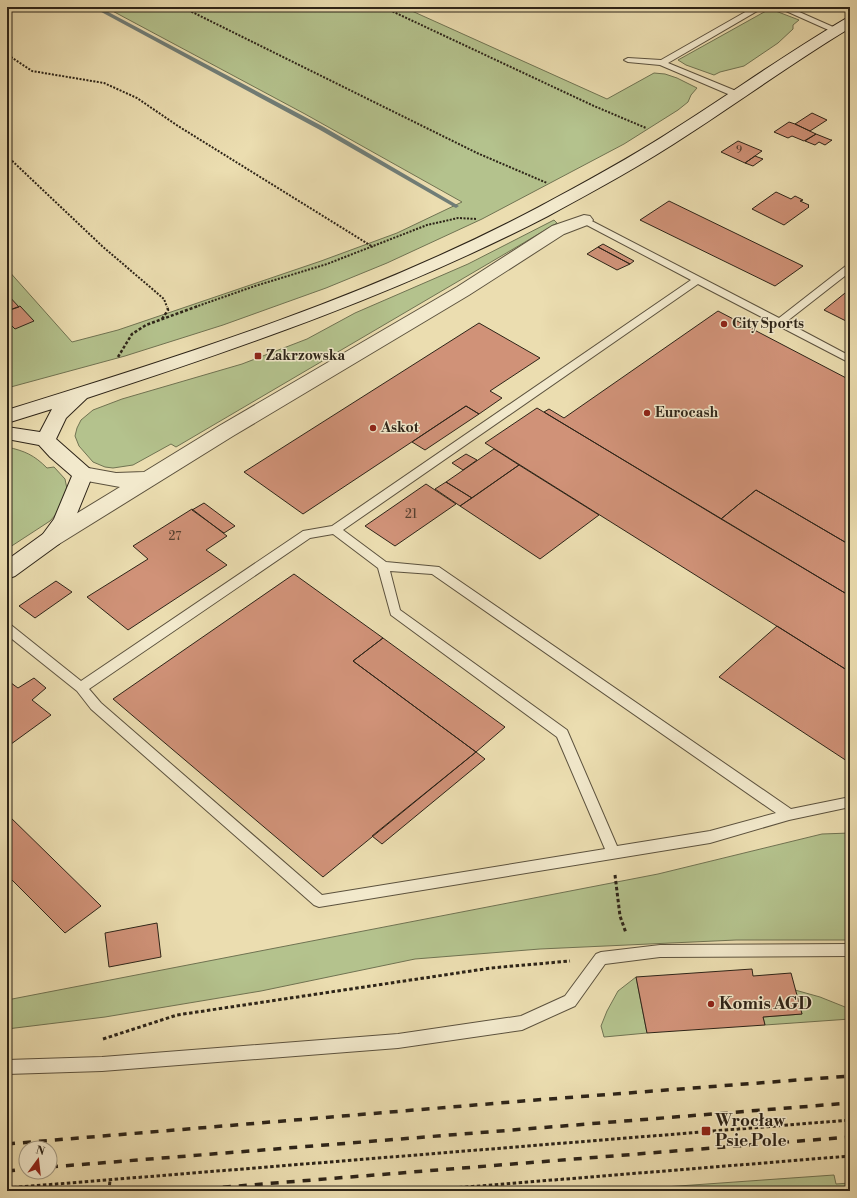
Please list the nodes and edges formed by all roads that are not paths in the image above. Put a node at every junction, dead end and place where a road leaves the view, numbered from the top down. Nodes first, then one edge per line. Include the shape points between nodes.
1 (760, 7) edge
2 (781, 7) edge
3 (850, 22) edge
4 (836, 30) junction
5 (628, 60) dead end
6 (662, 63) junction
7 (738, 95) junction
8 (584, 220) joint
9 (850, 267) edge
10 (697, 280) junction
11 (779, 323) junction
12 (850, 360) edge
13 (82, 394) junction
14 (7, 417) edge
15 (7, 433) edge
16 (46, 440) junction
17 (83, 474) junction
18 (149, 479) junction
19 (335, 530) junction
20 (51, 539) junction
21 (383, 566) junction
22 (7, 570) edge
23 (7, 628) edge
24 (80, 688) junction
25 (850, 802) edge
26 (789, 815) junction
27 (613, 852) junction
28 (850, 950) edge
29 (7, 1068) edge

1 - 6 lane
2 - 4 lane
3 - 4 street
4 - 7 street
5 - 6 lane
6 - 7 lane
7 - 13 street via 613,173 515,225 399,280 268,331
8 - 10 lane
8 - 18 street via 558,230 463,291
9 - 11 lane
10 - 11 lane
10 - 19 lane
11 - 12 lane
13 - 14 street
13 - 16 street via 58,415
15 - 16 street
16 - 17 street
17 - 18 street via 116,480
17 - 20 street via 64,521
18 - 20 street
19 - 21 lane
19 - 24 lane via 307,534
20 - 22 street
21 - 26 lane via 435,570
21 - 27 lane via 395,612 562,734
23 - 24 lane
24 - 27 lane via 96,706 319,901
25 - 26 lane
26 - 27 lane via 710,837
28 - 29 lane via 660,951 601,958 570,1001 522,1023 398,1041 102,1064

